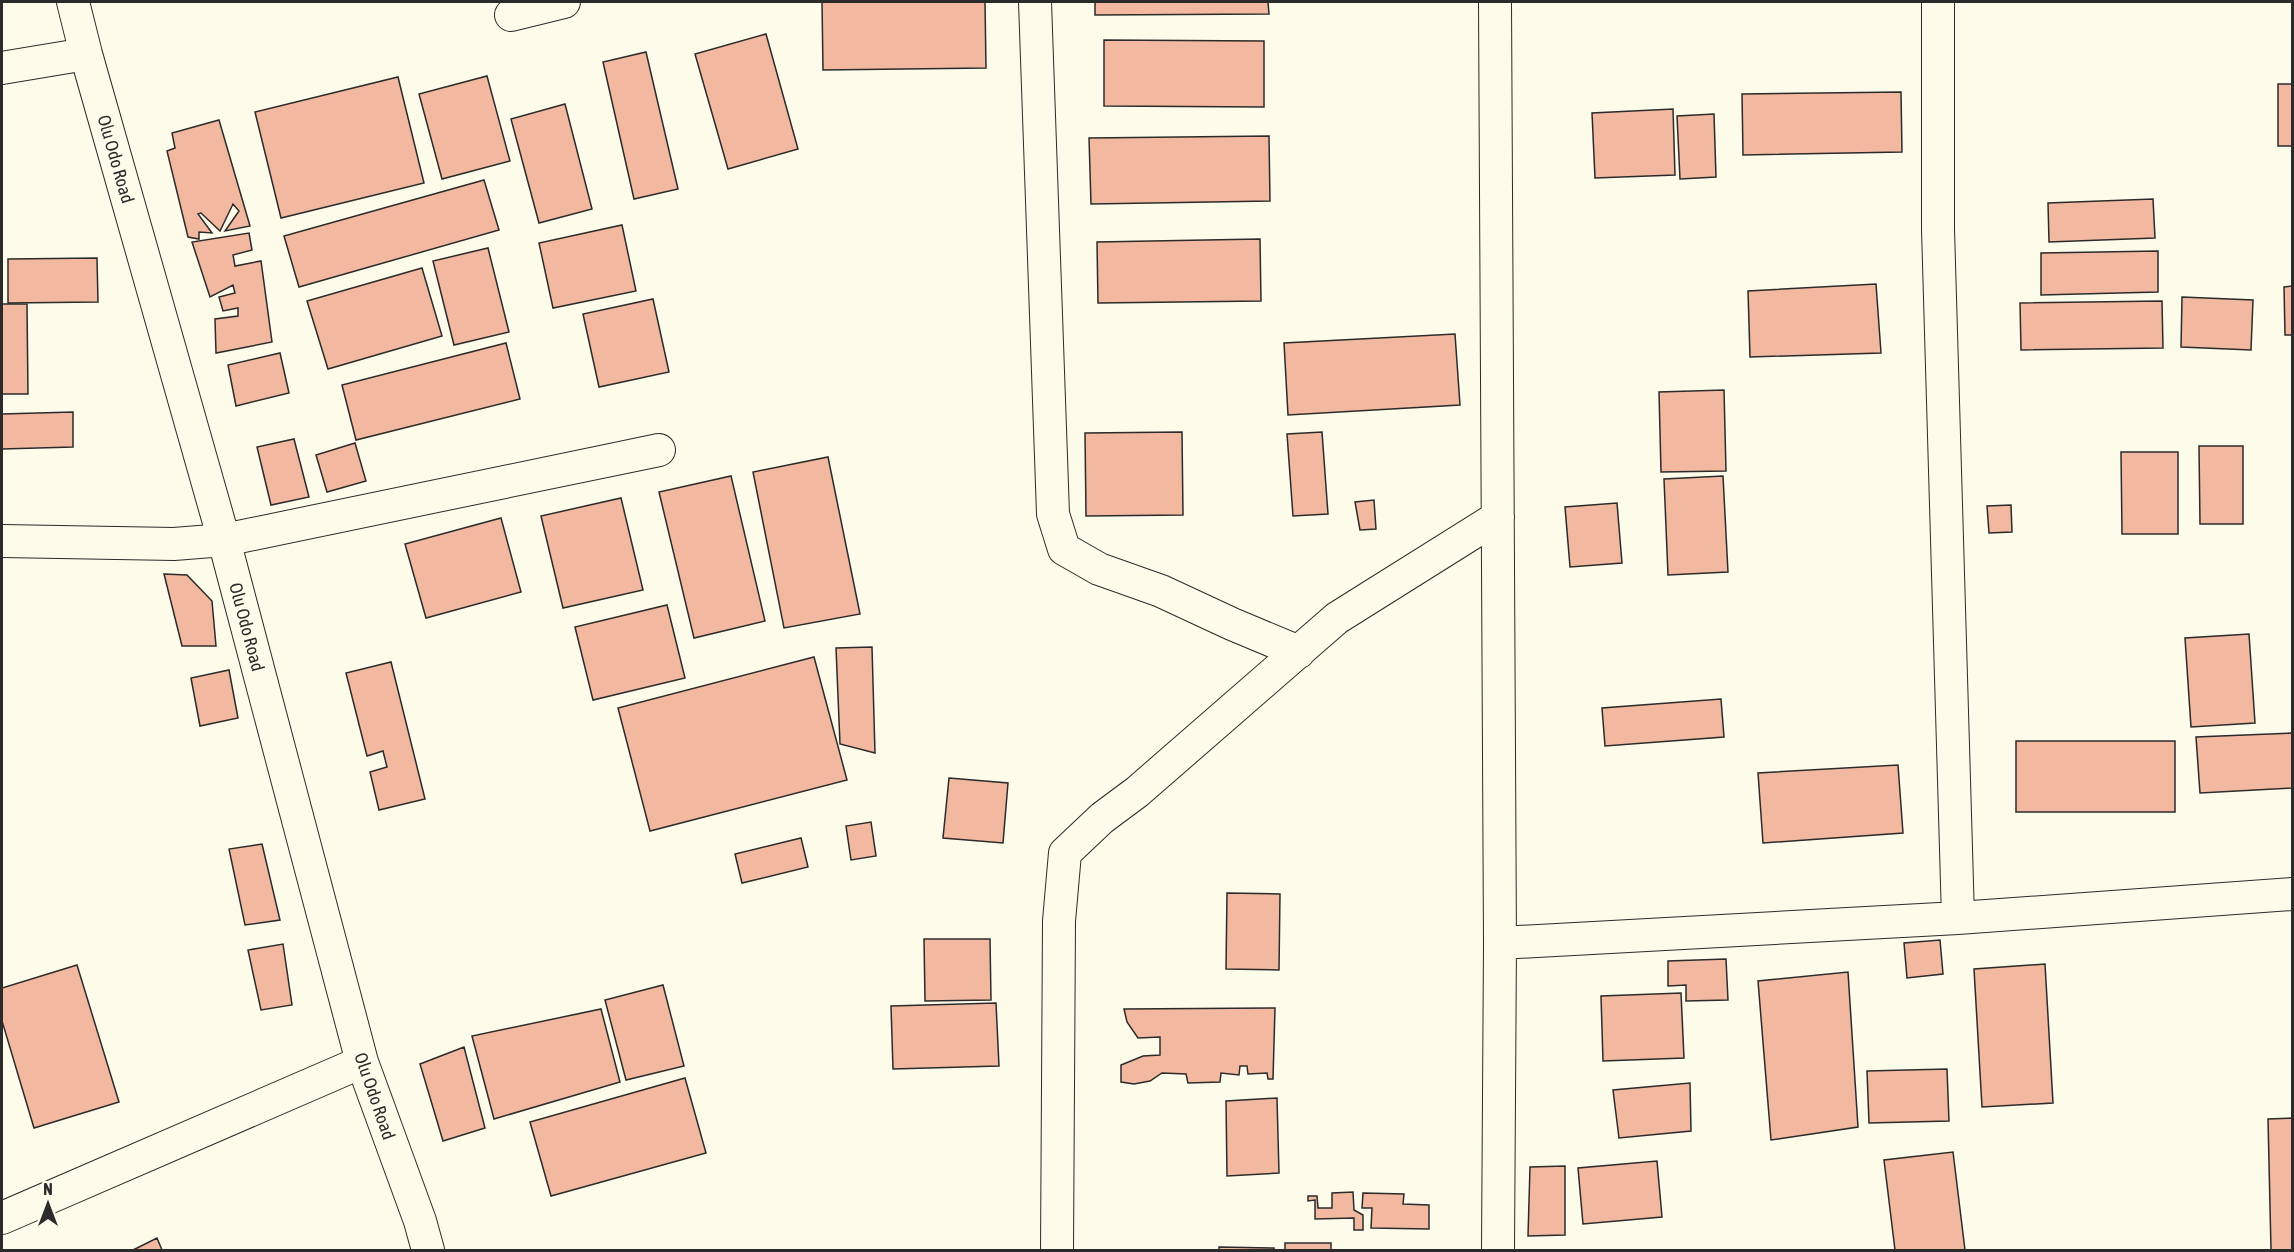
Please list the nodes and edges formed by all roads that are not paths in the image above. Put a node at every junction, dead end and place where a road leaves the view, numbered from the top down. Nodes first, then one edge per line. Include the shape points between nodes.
1 (73, 2) edge
2 (564, 2) edge
3 (1035, 2) edge
4 (1495, 2) edge
5 (1938, 2) edge
6 (512, 15) dead end
7 (86, 54) junction
8 (2, 68) edge
9 (659, 450) dead end
10 (1498, 517) junction
11 (224, 540) junction
12 (2, 541) edge
13 (1299, 652) junction
14 (2292, 894) edge
15 (1958, 918) junction
16 (1500, 943) junction
17 (362, 1062) junction
18 (2, 1218) edge
19 (428, 1251) edge
20 (1057, 1251) edge
21 (1498, 1251) edge

1 - 7 street, Olu Odo Road
2 - 6 street
3 - 13 street via 1053,514 1064,549 1099,569 1161,591
4 - 10 street
5 - 15 street via 1938,229
7 - 8 street
7 - 11 street, Olu Odo Road
9 - 11 street
10 - 13 street via 1336,618
10 - 16 street
11 - 12 street via 174,544
11 - 17 street, Olu Odo Road
13 - 20 street via 1065,853 1059,921
14 - 15 street
15 - 16 street
16 - 21 street
17 - 18 street
17 - 19 street, Olu Odo Road

